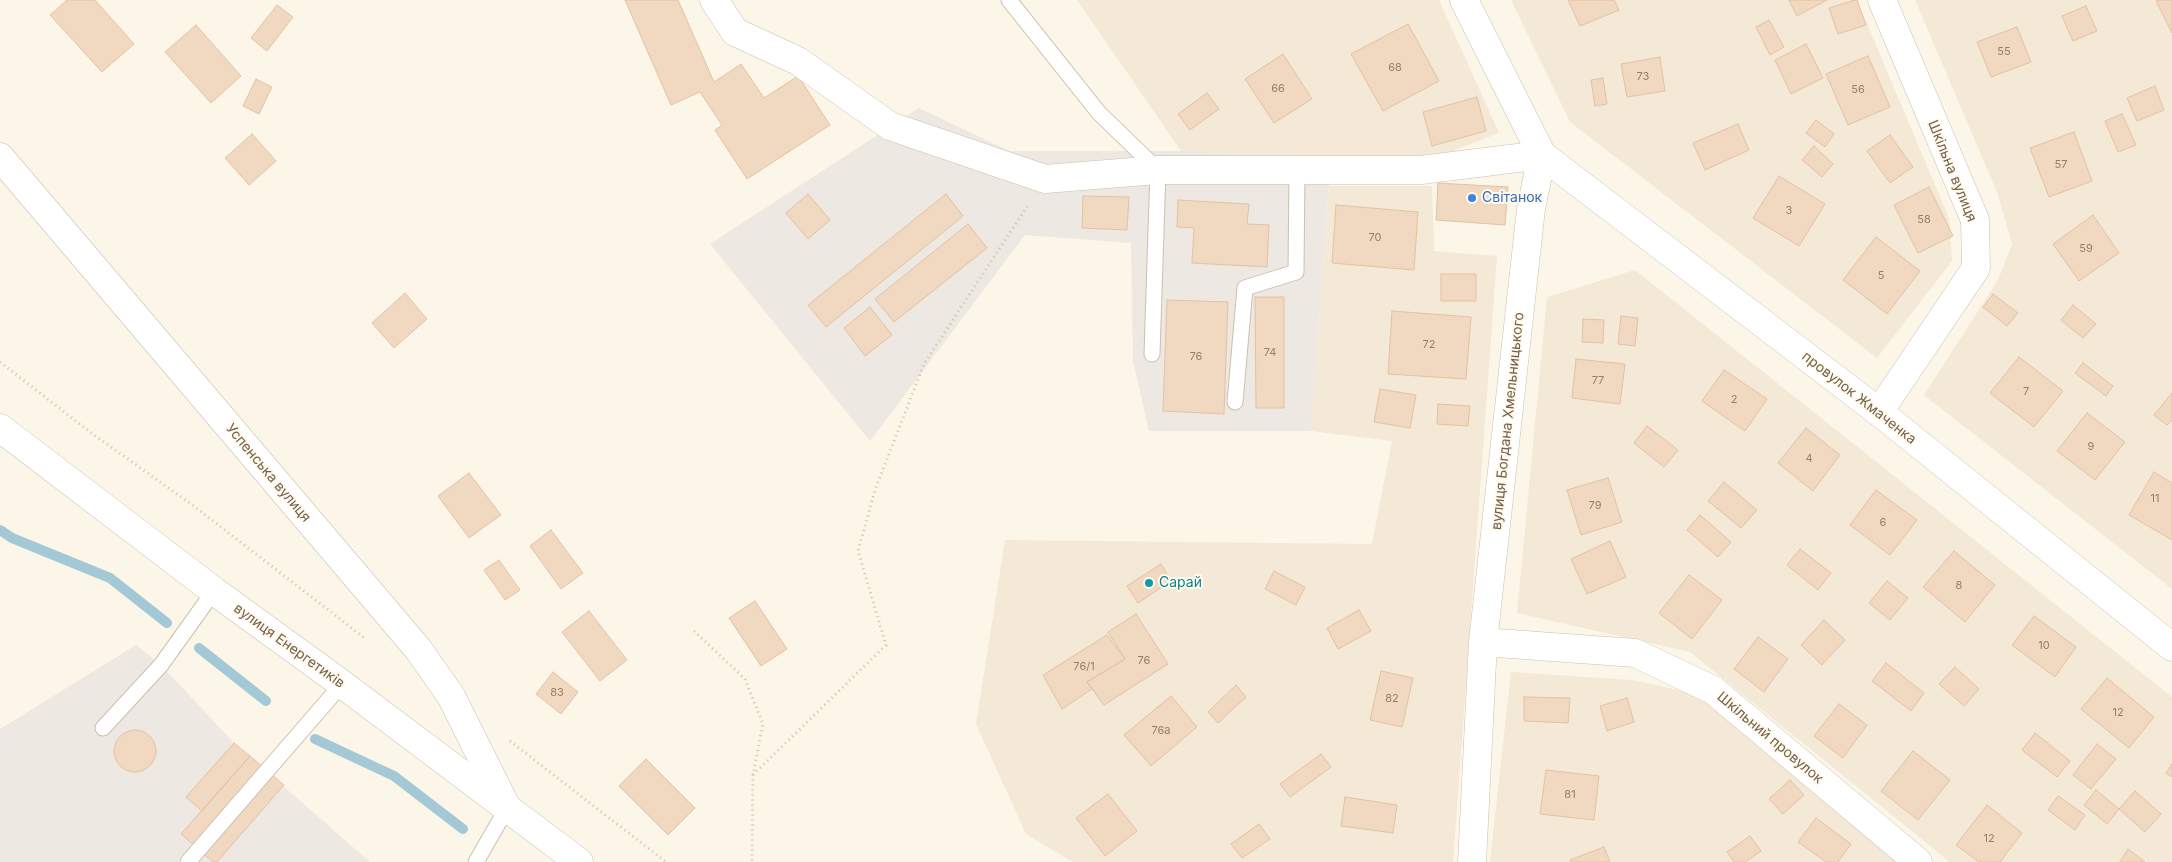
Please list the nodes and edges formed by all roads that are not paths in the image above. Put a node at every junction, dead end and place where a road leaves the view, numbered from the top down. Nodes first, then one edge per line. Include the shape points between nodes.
1 (714, 0) edge
2 (1009, 0) edge
3 (1464, 0) edge
4 (1882, 0) edge
5 (1542, 155) junction
6 (0, 157) edge
7 (1297, 169) junction
8 (1158, 170) junction
9 (1152, 354) dead end
10 (1235, 402) dead end
11 (1879, 412) junction
12 (0, 428) edge
13 (214, 591) junction
14 (1483, 642) junction
15 (2172, 647) edge
16 (342, 684) junction
17 (103, 728) dead end
18 (507, 808) junction
19 (188, 862) edge
20 (476, 862) edge
21 (578, 862) edge
22 (1472, 862) edge
23 (1918, 862) edge

1 - 8 street via 735,32 798,61 890,126 1045,179
2 - 8 lane via 1099,113
3 - 5 street
4 - 11 street, Шкільна вулиця via 1975,220 1976,268
5 - 7 street via 1421,170
5 - 11 street, провулок Жмаченка
5 - 14 street, вулиця Богдана Хмельницького via 1531,209
6 - 18 street, Успенська вулиця via 418,649 451,696
7 - 8 street
7 - 10 lane via 1296,272 1245,288
8 - 9 lane
11 - 15 street, провулок Жмаченка
12 - 13 street, вулиця Енергетиків
13 - 16 street, вулиця Енергетиків
13 - 17 lane via 161,665
14 - 22 street, вулиця Богдана Хмельницького
14 - 23 street, Шкільний провулок via 1635,653 1713,690
16 - 18 street, вулиця Енергетиків
16 - 19 lane
18 - 20 lane
18 - 21 street, вулиця Енергетиків

